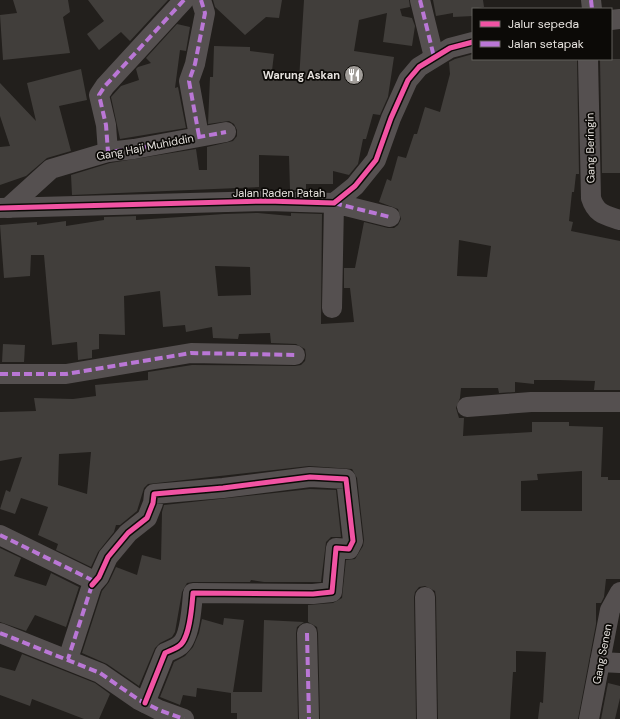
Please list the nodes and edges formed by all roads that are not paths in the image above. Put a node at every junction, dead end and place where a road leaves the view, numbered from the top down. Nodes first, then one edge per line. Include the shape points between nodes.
1 (184, 0) edge
2 (201, 0) edge
3 (420, 0) edge
4 (472, 42) edge
5 (434, 57) junction
6 (588, 60) edge
7 (226, 132) dead end
8 (199, 136) junction
9 (108, 152) junction
10 (334, 203) junction
11 (4, 208) edge
12 (390, 217) dead end
13 (620, 220) edge
14 (332, 308) dead end
15 (295, 355) dead end
16 (0, 374) edge
17 (620, 402) edge
18 (467, 407) dead end
19 (0, 535) edge
20 (92, 585) junction
21 (620, 592) edge
22 (425, 597) dead end
23 (0, 633) edge
24 (307, 633) dead end
25 (68, 659) junction
26 (600, 662) junction
27 (620, 663) edge
28 (145, 703) junction
29 (184, 719) edge
30 (309, 719) edge
31 (426, 719) edge
32 (589, 719) edge

1 - 9 street via 99,95 106,125
2 - 8 street via 205,13 189,81
3 - 5 street
4 - 5 street, Jalan Raden Patah via 450,48
5 - 10 street, Jalan Raden Patah via 419,67 408,80 376,160 355,186
6 - 13 street, Gang Beringin via 591,198 594,208
7 - 8 street, Gang Haji Muhiddin
8 - 9 street, Gang Haji Muhiddin
9 - 11 street, Gang Haji Muhiddin via 51,169
10 - 11 street, Jalan Raden Patah via 267,201
10 - 12 street
10 - 14 street
15 - 16 street via 191,354 66,374
17 - 18 street via 531,402
19 - 20 street via 92,580
20 - 25 street
20 - 28 street via 99,577 108,557 128,533 147,518 154,494 310,476 346,479 353,542 349,549 336,548 332,592 193,593 185,637 180,646 165,653
21 - 26 street, Gang Senen via 610,610
22 - 31 street
23 - 25 street
24 - 30 street
25 - 28 street via 100,673
26 - 27 street
26 - 32 street, Gang Senen
28 - 29 street

